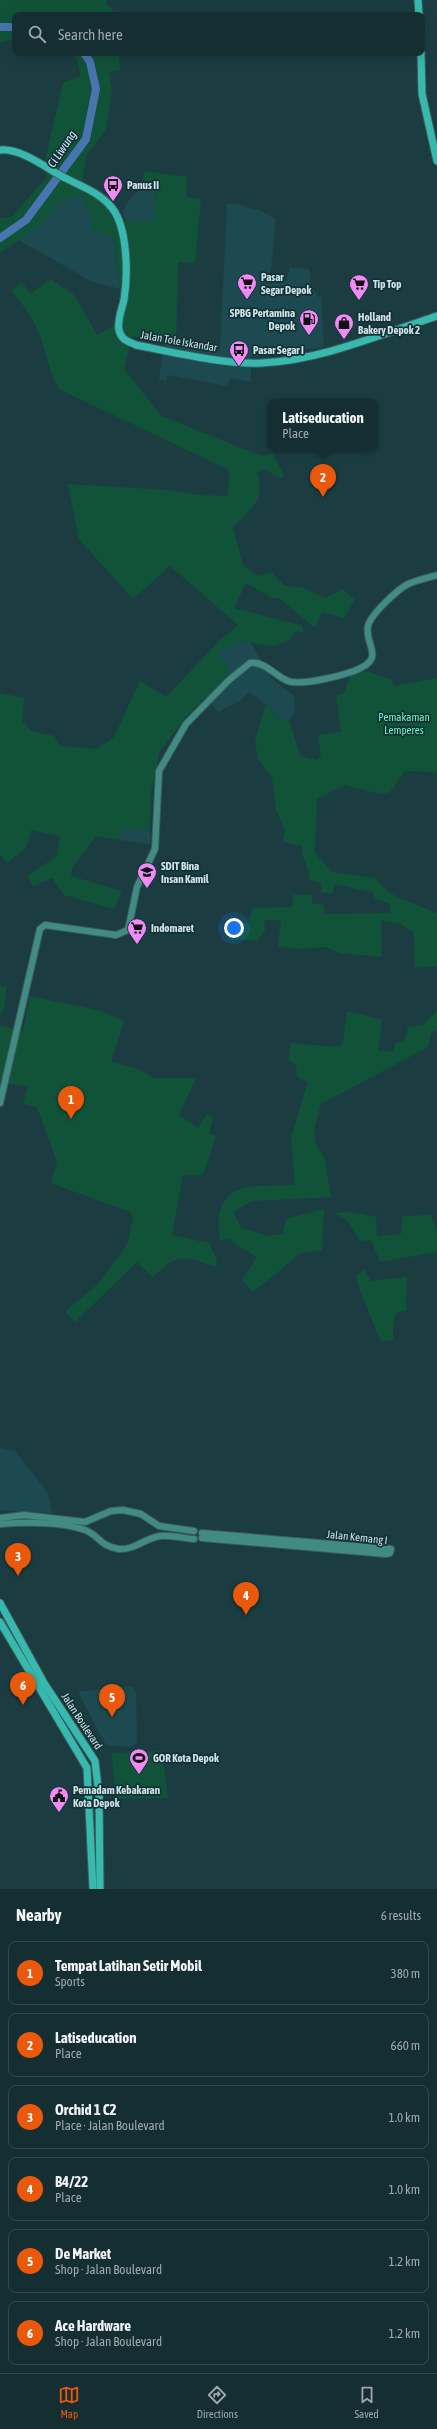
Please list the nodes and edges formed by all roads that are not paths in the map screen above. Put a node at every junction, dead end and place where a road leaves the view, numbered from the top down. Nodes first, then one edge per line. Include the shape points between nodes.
1 (418, 0) edge
2 (419, 12) edge
3 (421, 56) edge
4 (0, 150) edge
5 (437, 160) edge
6 (437, 316) edge
7 (437, 575) edge
8 (0, 1103) edge
9 (0, 1518) edge
10 (58, 1518) junction
11 (93, 1519) junction
12 (0, 1524) edge
13 (54, 1525) junction
14 (159, 1526) junction
15 (194, 1531) junction
16 (90, 1532) junction
17 (202, 1535) junction
18 (159, 1536) junction
19 (194, 1539) junction
20 (0, 1603) edge
21 (0, 1622) edge
22 (99, 1796) junction
23 (90, 1797) junction
24 (93, 1889) edge
25 (100, 1889) edge

1 - 2 main road
3 - 5 main road via 422,94
4 - 6 main road, Jalan Tole Iskandar via 9,150 103,198 116,214 123,241 127,278 119,331 125,340 136,345 240,362 265,363 337,348
7 - 8 street via 403,587 374,615 368,627 372,656 358,669 298,683 286,680 260,664 249,663 186,724 159,771 154,849 137,888 128,930 116,935 46,925 40,929
9 - 10 street via 24,1515
10 - 11 street via 85,1522
10 - 13 street
11 - 14 street via 111,1511 123,1510 141,1514
11 - 16 street
12 - 13 street via 22,1522
13 - 16 street
14 - 15 street
14 - 18 street
15 - 17 street via 200,1530
15 - 19 street
16 - 18 street via 100,1542 122,1549
17 - 17 street, Jalan Kemang I via 391,1549 386,1554
17 - 19 street via 198,1541
18 - 19 street
20 - 22 main road, Jalan Boulevard via 44,1683 92,1756 98,1775
21 - 23 main road, Jalan Boulevard via 84,1760 89,1777
22 - 23 main road
22 - 25 main road, Jalan Boulevard
23 - 24 main road, Jalan Boulevard

